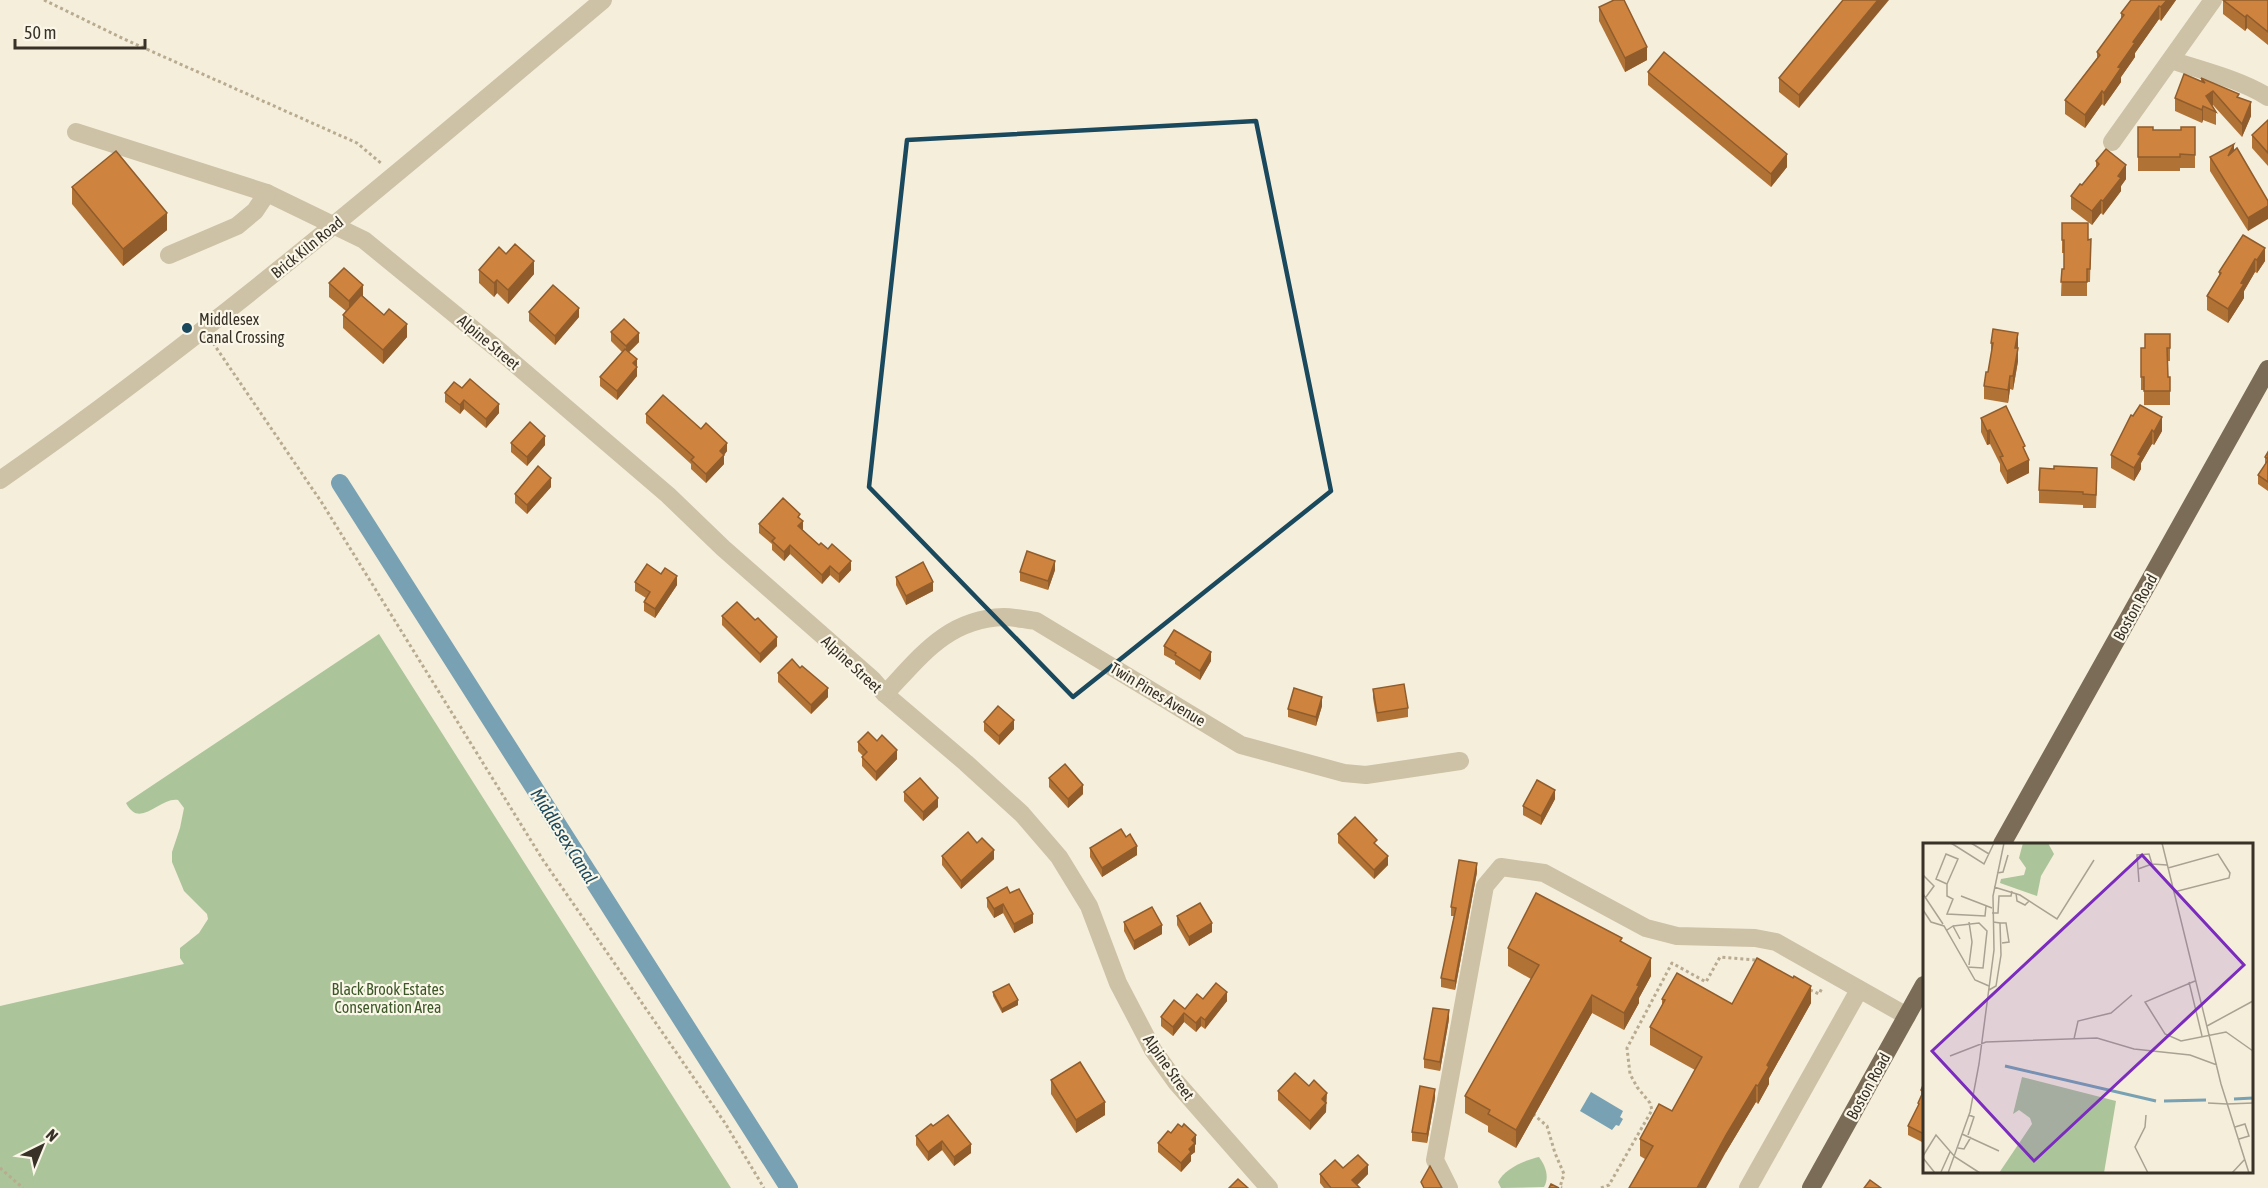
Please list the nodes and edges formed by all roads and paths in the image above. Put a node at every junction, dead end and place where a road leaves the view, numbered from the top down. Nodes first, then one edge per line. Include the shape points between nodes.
1 (44, 0) edge
2 (603, 0) edge
3 (2213, 0) edge
4 (2171, 60) junction
5 (2268, 97) edge
6 (76, 132) dead end
7 (2112, 142) dead end
8 (395, 175) junction
9 (267, 193) junction
10 (335, 225) junction
11 (169, 255) dead end
12 (204, 329) junction
13 (2265, 380) edge
14 (0, 480) edge
15 (885, 694) junction
16 (1460, 761) dead end
17 (2003, 843) edge
18 (1764, 965) edge
19 (1831, 974) junction
20 (1923, 987) edge
21 (1809, 990) edge
22 (1859, 990) junction
23 (1907, 1016) junction
24 (1532, 1113) edge
25 (0, 1168) edge
26 (23, 1188) edge
27 (764, 1188) edge
28 (1269, 1188) edge
29 (1449, 1188) edge
30 (1562, 1188) edge
31 (1601, 1188) edge
32 (1748, 1188) edge
33 (1811, 1188) edge

1 - 8 path via 357,143
2 - 8 street, Brick Kiln Road
3 - 4 street
4 - 5 street
4 - 7 street
6 - 9 street, Alpine Street
8 - 10 street, Brick Kiln Road
9 - 10 street, Alpine Street
9 - 11 street via 255,211 237,226
10 - 12 street, Brick Kiln Road
10 - 15 street, Alpine Street via 364,240 501,352 668,495
12 - 14 street, Brick Kiln Road
12 - 27 path via 322,503 543,860 725,1123
13 - 17 main road, Boston Road
15 - 16 street, Twin Pines Avenue via 945,634 973,621 1006,617 1036,621 1240,745 1344,773 1366,775
15 - 28 street, Alpine Street via 1022,814 1059,857 1089,906 1118,983 1153,1050
18 - 31 path via 1755,960 1720,957 1707,982 1672,963 1627,1048 1630,1074 1652,1110 1613,1179
19 - 21 path via 1819,994
19 - 22 street
19 - 29 street via 1776,942 1677,936 1646,928 1544,873 1501,867 1485,886 1435,1160
20 - 23 main road, Boston Road
22 - 23 street
22 - 32 street
23 - 33 main road, Boston Road
24 - 30 path via 1547,1126 1564,1174
25 - 26 path

